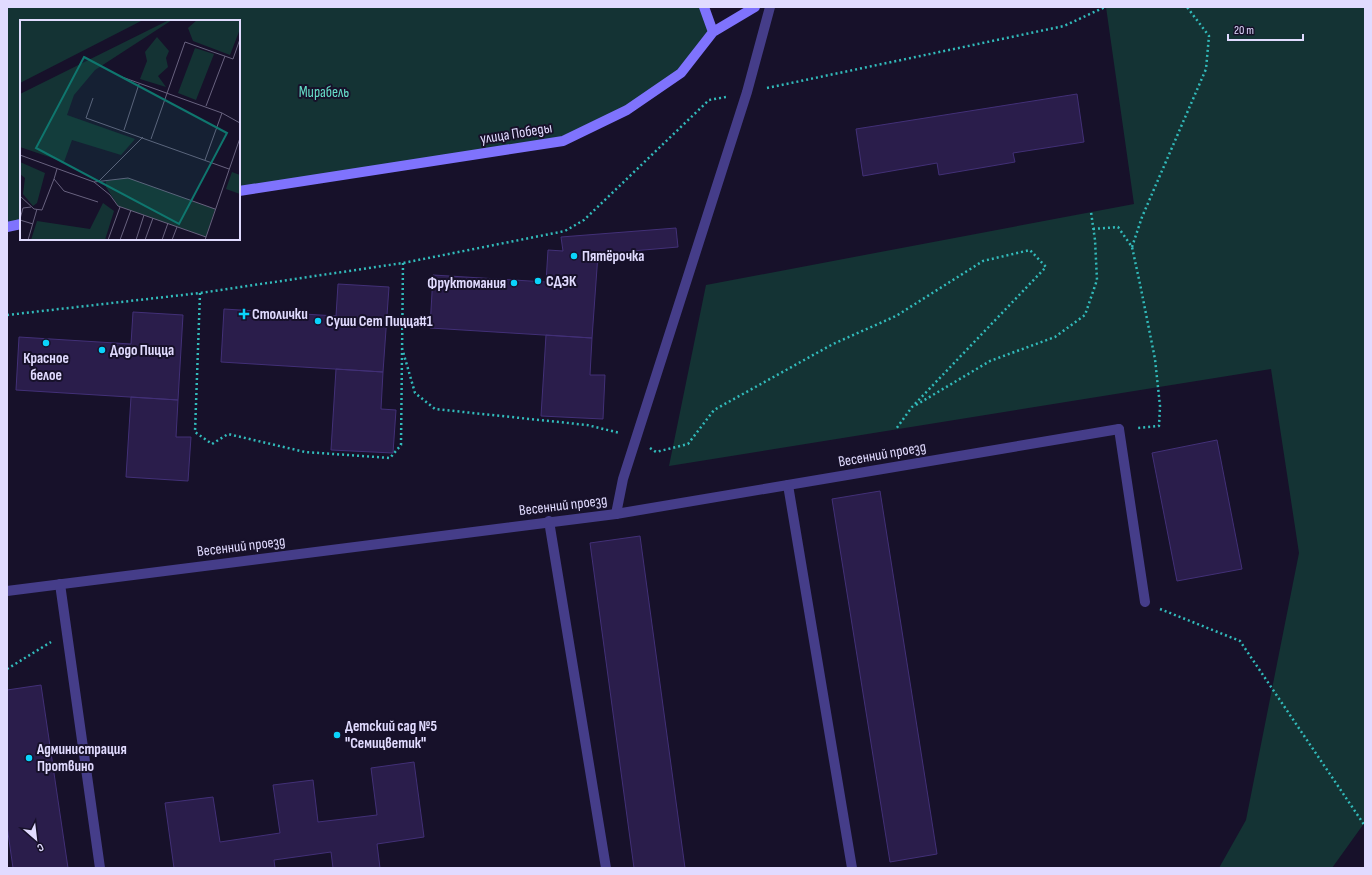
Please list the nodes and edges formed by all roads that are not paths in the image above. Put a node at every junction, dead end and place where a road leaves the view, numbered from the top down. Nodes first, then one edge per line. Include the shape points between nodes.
1 (704, 7) edge
2 (755, 7) edge
3 (770, 7) edge
4 (713, 32) junction
5 (240, 191) edge
6 (20, 224) edge
7 (7, 227) edge
8 (788, 486) junction
9 (616, 514) junction
10 (549, 521) junction
11 (60, 584) junction
12 (7, 591) edge
13 (1145, 602) road end
14 (100, 868) edge
15 (606, 868) edge
16 (852, 868) edge

1 - 4 street
2 - 4 street, улица Победы
3 - 9 street via 747,92 636,436
4 - 5 street, улица Победы via 681,73 627,110 563,141
6 - 7 street
8 - 9 street, Весенний проезд
8 - 13 street, Весенний проезд via 1119,429
8 - 16 street
9 - 10 street, Весенний проезд
10 - 11 street, Весенний проезд
10 - 15 street
11 - 12 street, Весенний проезд
11 - 14 street

